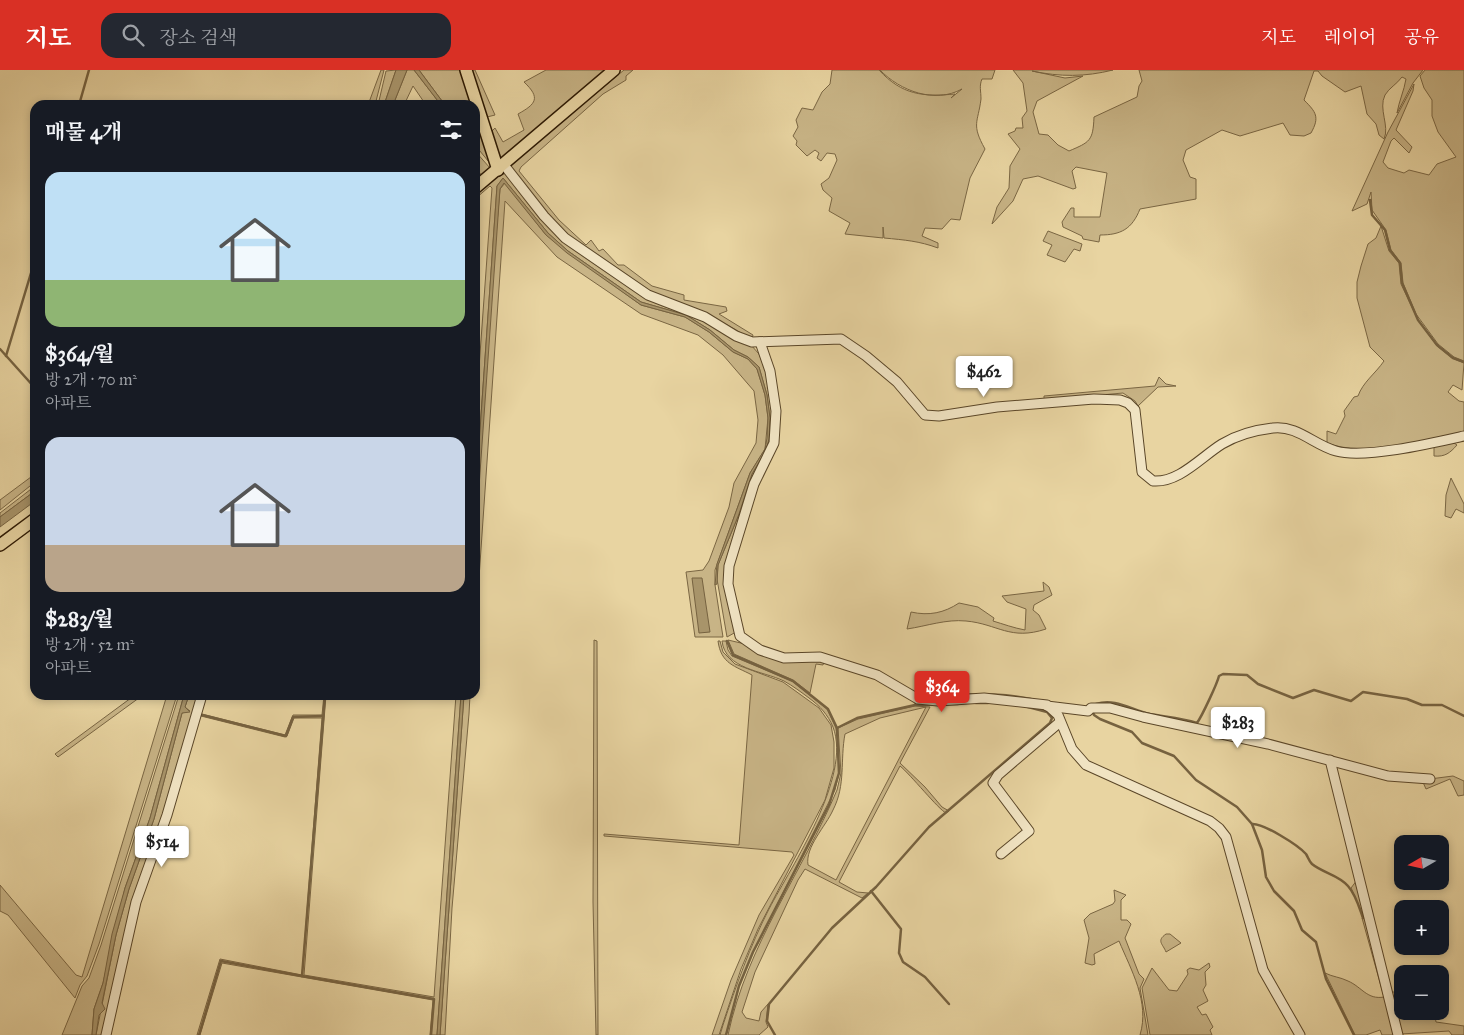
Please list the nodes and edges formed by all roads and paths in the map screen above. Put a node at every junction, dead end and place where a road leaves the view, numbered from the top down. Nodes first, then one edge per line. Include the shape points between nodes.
1 (466, 70) edge
2 (614, 70) edge
3 (475, 100) edge
4 (480, 116) edge
5 (497, 171) junction
6 (480, 184) edge
7 (760, 342) junction
8 (1464, 436) edge
9 (30, 523) edge
10 (0, 545) edge
11 (201, 700) edge
12 (1047, 706) junction
13 (1060, 722) junction
14 (1330, 760) junction
15 (1430, 779) dead end
16 (1001, 854) dead end
17 (106, 1035) edge
18 (1300, 1035) edge
19 (1398, 1035) edge

1 - 3 main road
2 - 5 main road
4 - 5 main road
5 - 6 main road
5 - 7 street via 565,238 617,275 648,294 705,316 736,336
7 - 8 street via 842,339 897,382 925,415 1094,399 1128,402 1135,410 1142,472 1153,481 1171,479 1240,435 1273,428 1288,428 1334,450 1348,453
7 - 12 street via 770,370 776,411 774,443 754,484 729,566 728,584 740,636 760,650 784,658 820,657 877,675 918,699 984,698
9 - 10 main road
11 - 17 street via 167,815 136,902
12 - 13 street via 1058,715
12 - 14 street via 1081,712 1091,708 1110,708
13 - 16 street via 992,783 1029,831
13 - 18 street via 1072,749 1086,765 1210,821 1226,837 1263,970
14 - 15 street via 1388,776
14 - 19 street

